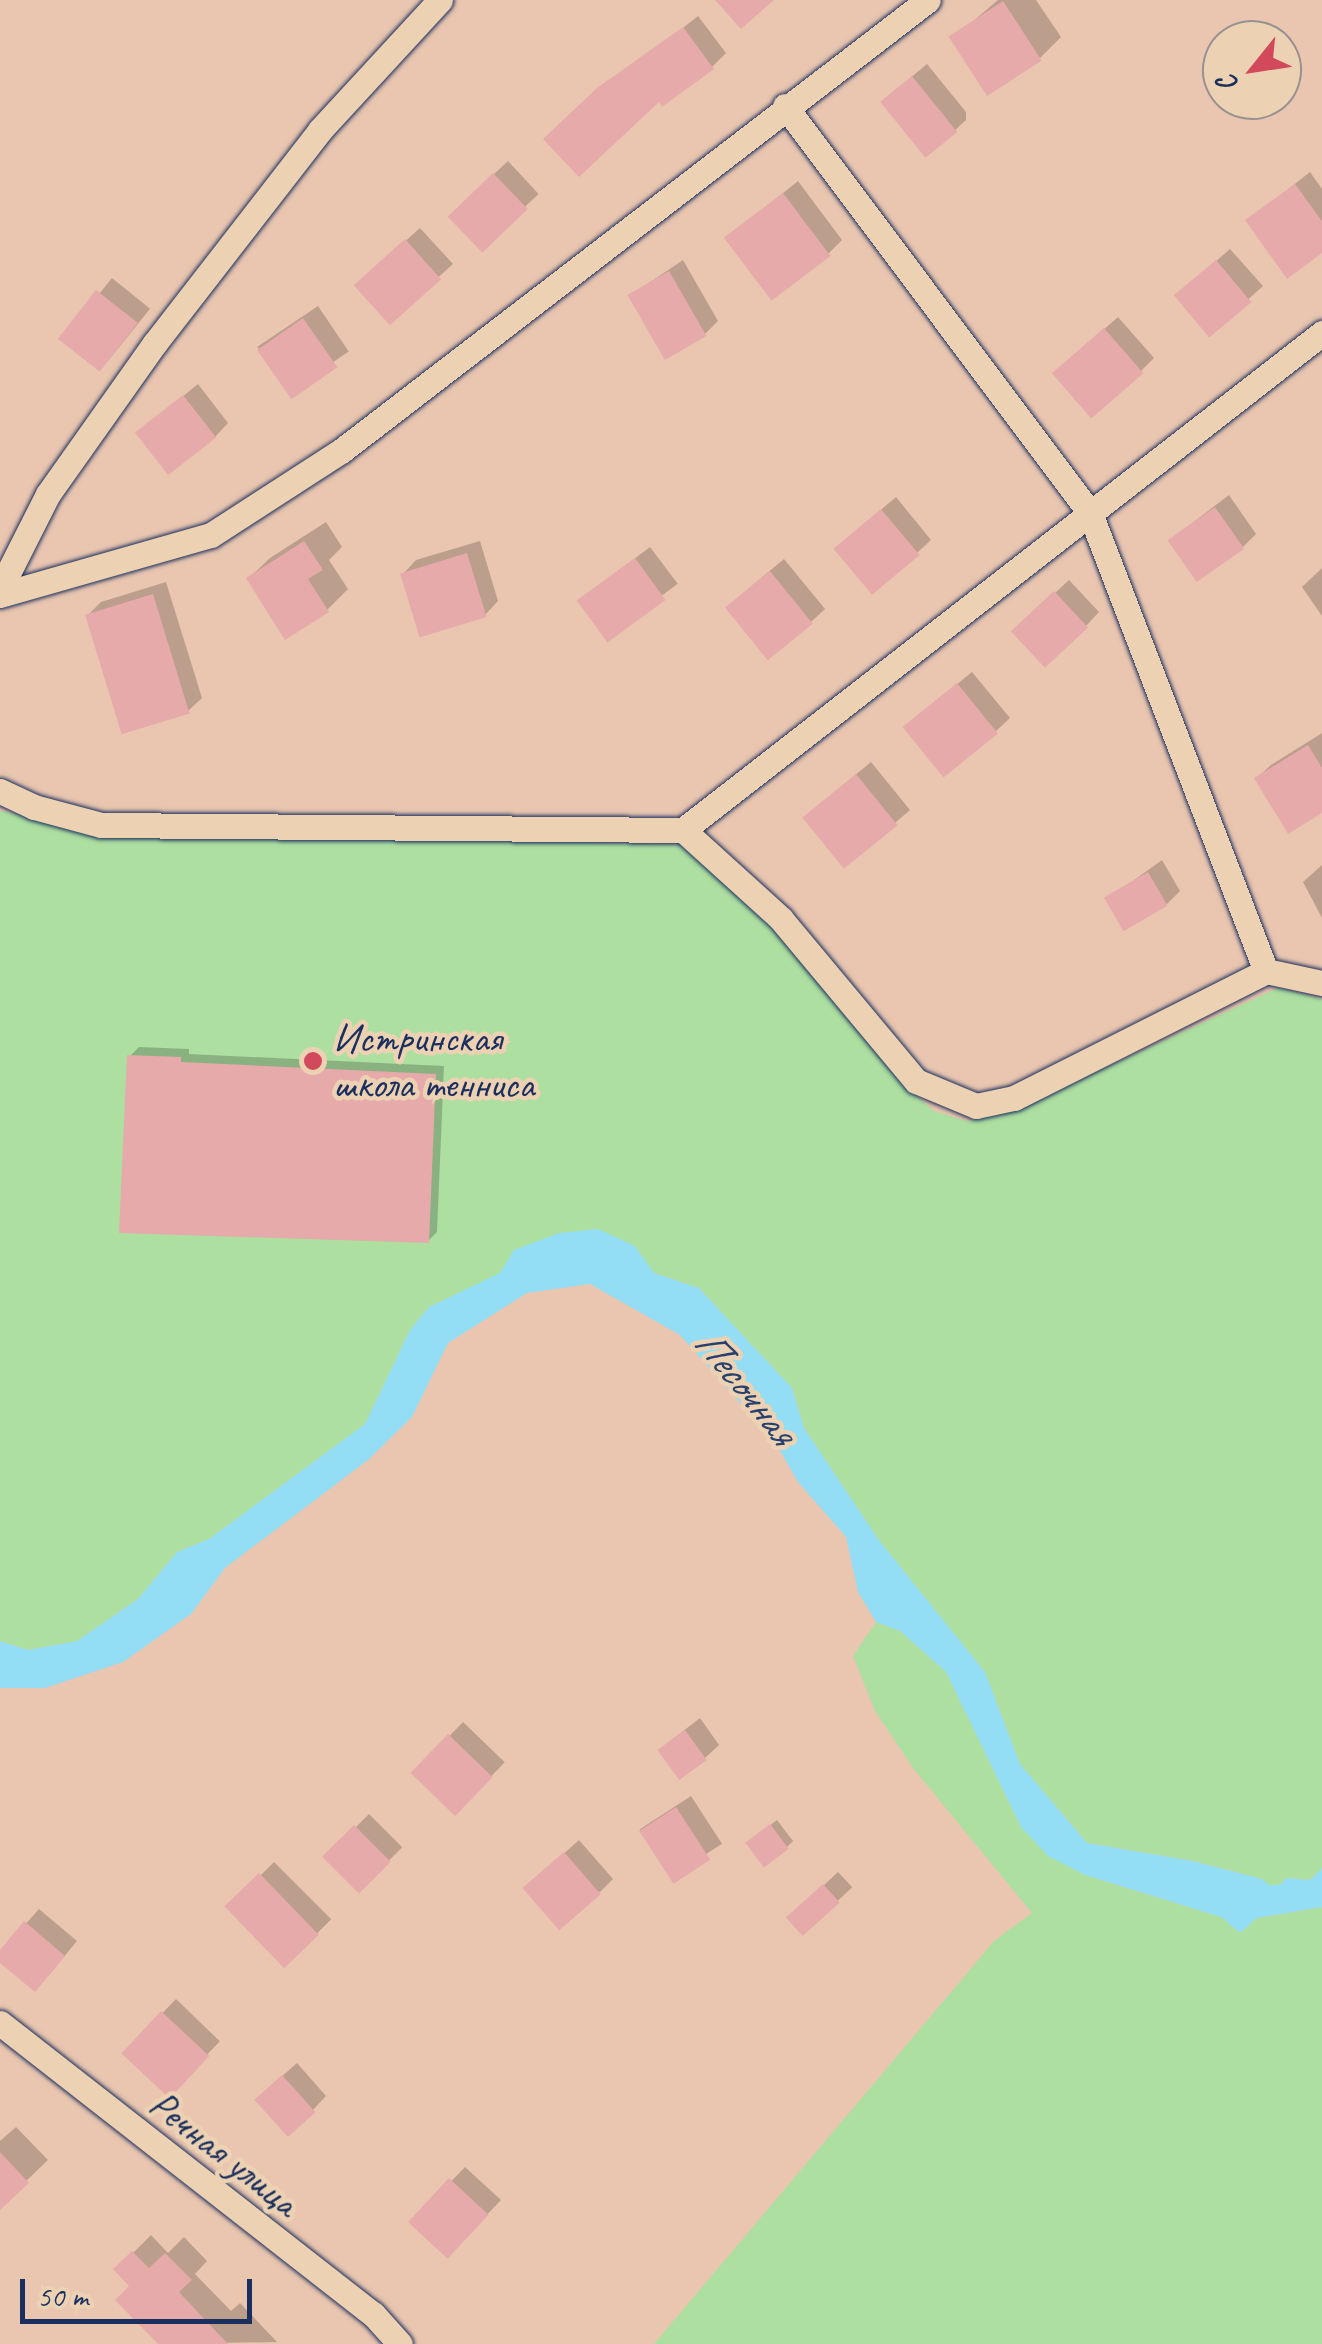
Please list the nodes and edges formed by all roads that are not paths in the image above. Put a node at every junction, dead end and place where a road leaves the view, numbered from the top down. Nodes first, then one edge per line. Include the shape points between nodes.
1 (440, 0) edge
2 (928, 0) edge
3 (786, 106) junction
4 (1322, 333) edge
5 (1090, 514) junction
6 (0, 592) edge
7 (0, 792) edge
8 (683, 830) junction
9 (1266, 972) junction
10 (1322, 984) edge
11 (0, 2023) edge
12 (400, 2344) edge

1 - 6 street via 320,130 155,343 48,494
2 - 3 street
3 - 5 street
3 - 6 street via 341,451 211,535
4 - 5 street
5 - 8 street
5 - 9 street
7 - 8 street via 101,825
8 - 9 street via 781,920 916,1081 976,1106 1014,1098
9 - 10 street
11 - 12 street, Речная улица via 373,2314

